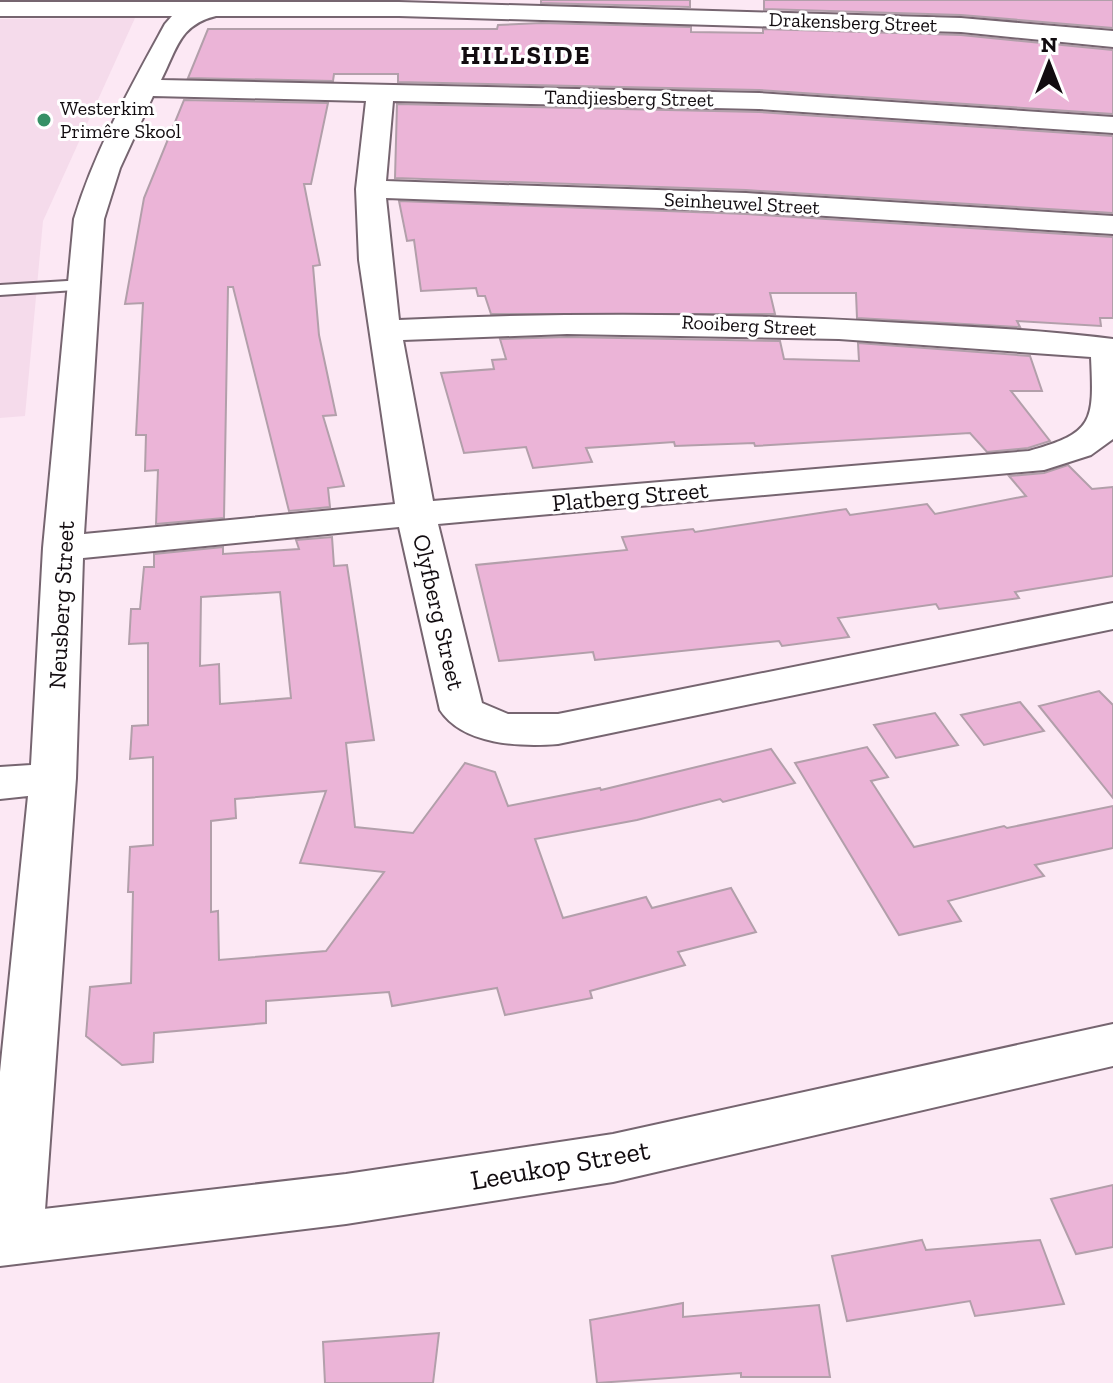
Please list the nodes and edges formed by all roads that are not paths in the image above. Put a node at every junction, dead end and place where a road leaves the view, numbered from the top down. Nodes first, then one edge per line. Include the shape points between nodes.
1 (400, 4) edge
2 (0, 9) edge
3 (208, 11) junction
4 (1113, 39) edge
5 (144, 88) junction
6 (380, 92) junction
7 (1113, 125) edge
8 (371, 189) junction
9 (1113, 225) edge
10 (84, 285) junction
11 (0, 290) edge
12 (384, 331) junction
13 (1110, 349) edge
14 (416, 514) junction
15 (63, 548) junction
16 (1113, 616) edge
17 (53, 778) junction
18 (0, 783) edge
19 (1113, 1045) edge
20 (7, 1239) edge

1 - 3 street, Drakensberg Street
1 - 4 street, Drakensberg Street via 961,25
2 - 3 street, Drakensberg Street
3 - 5 street, Neusberg Street via 177,24
5 - 6 street, Tandjiesberg Street
5 - 10 street, Neusberg Street via 98,184 89,219
6 - 7 street, Tandjiesberg Street via 840,104
6 - 8 street, Olyfberg Street
8 - 9 street, Seinheuwel Street via 746,202
8 - 12 street, Olyfberg Street
10 - 11 lane
10 - 15 street, Neusberg Street
12 - 13 street, Rooiberg Street via 670,322
12 - 14 street, Olyfberg Street
13 - 14 street, Platberg Street via 1112,411 1106,432 1087,446 1031,462
14 - 15 street, Platberg Street
14 - 16 street, Olyfberg Street via 462,710 504,729 558,729
15 - 17 street, Neusberg Street
17 - 18 street
17 - 20 street, Neusberg Street
19 - 20 street, Leeukop Street via 613,1158 346,1199

